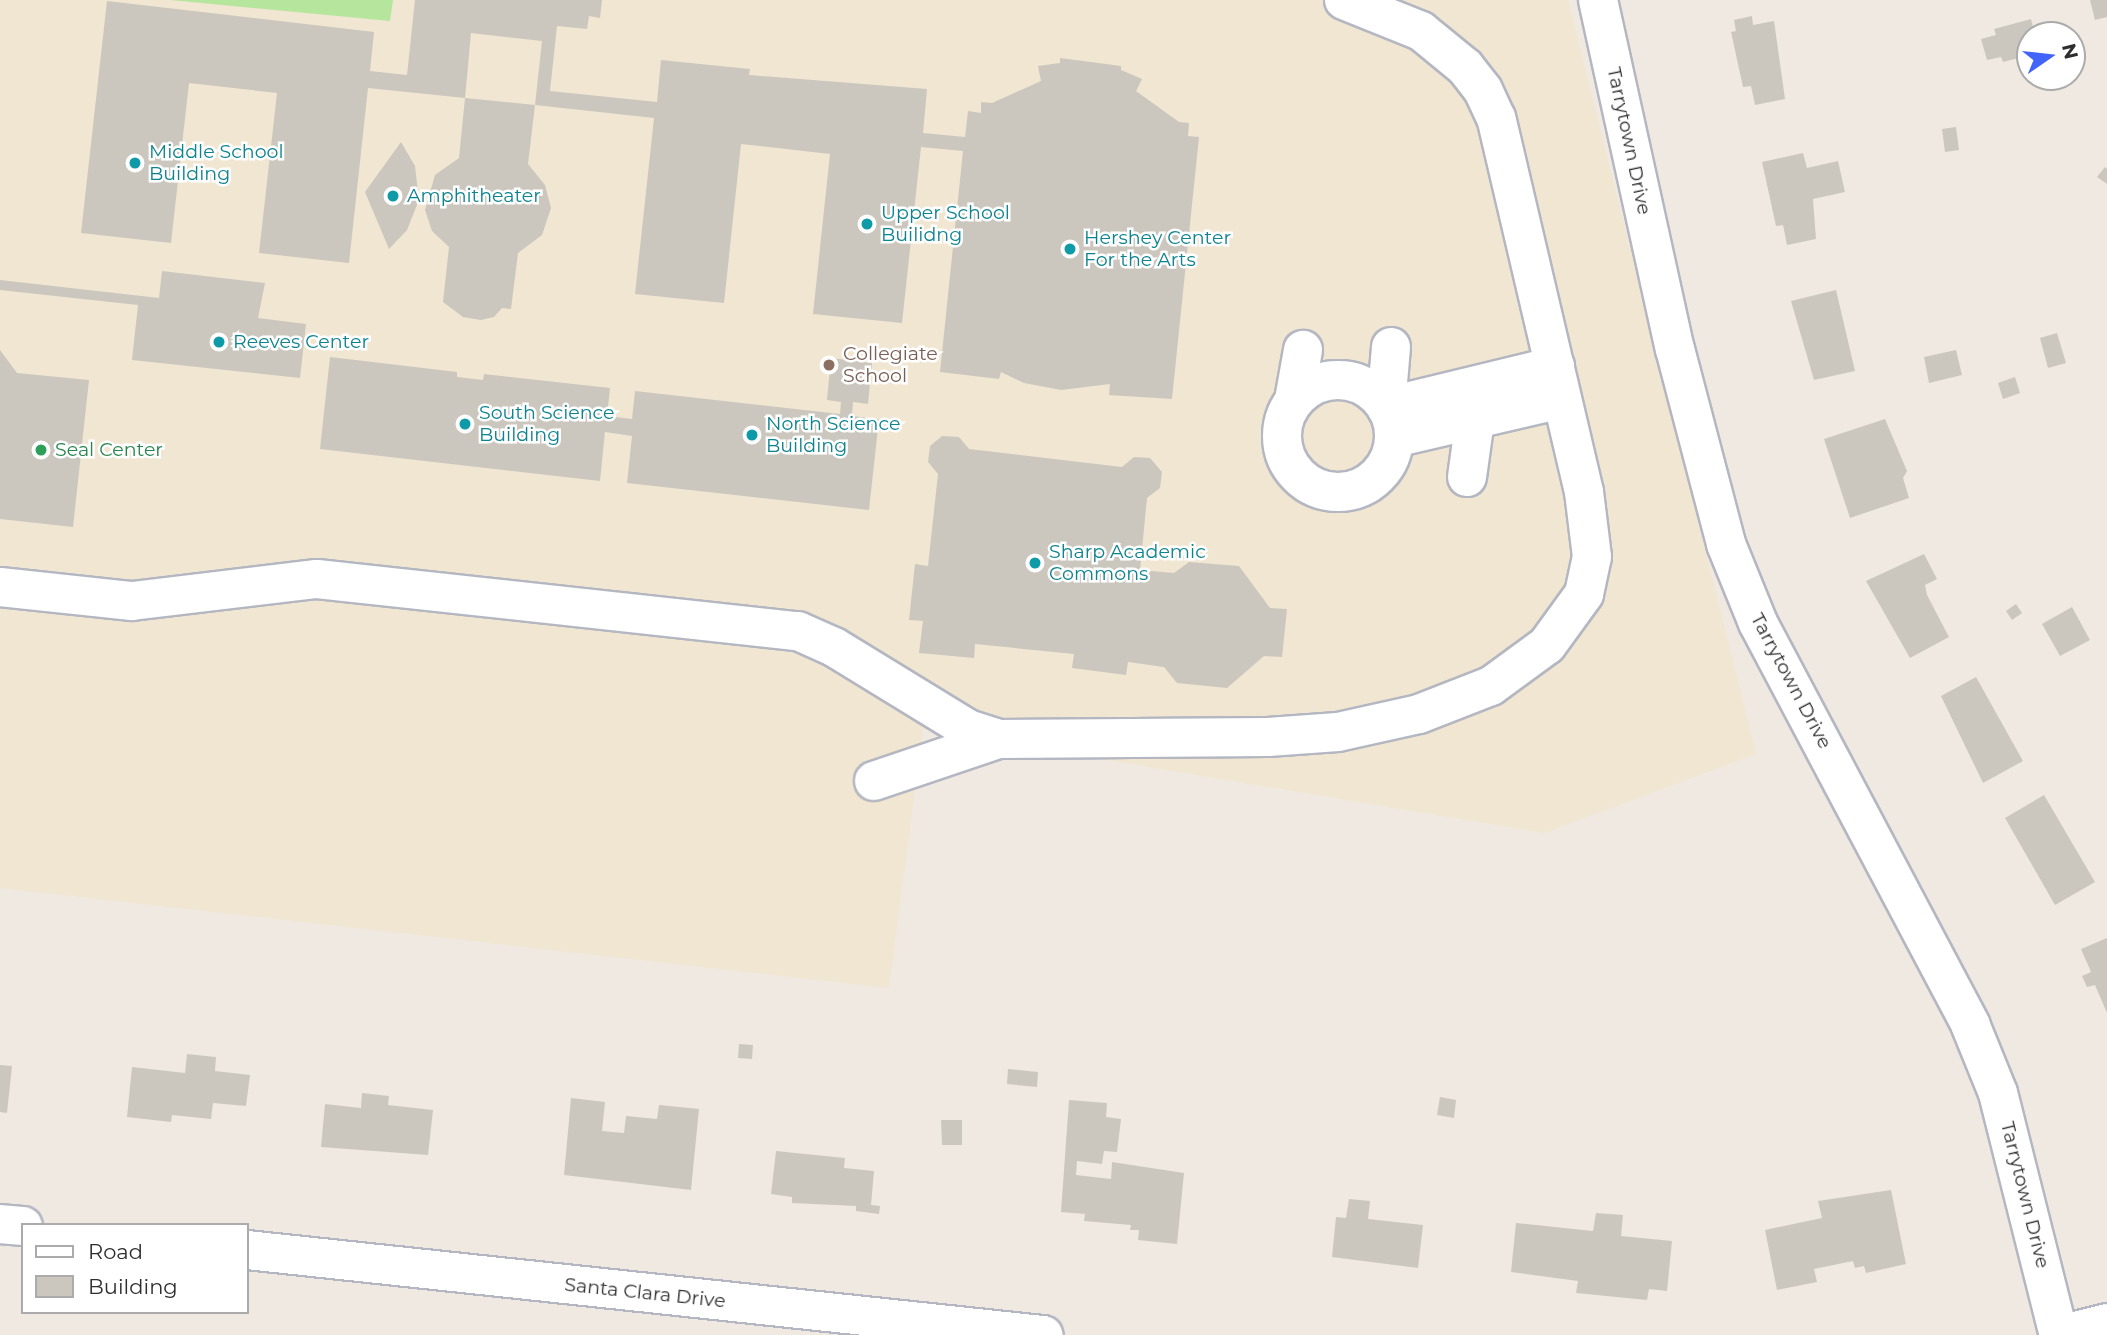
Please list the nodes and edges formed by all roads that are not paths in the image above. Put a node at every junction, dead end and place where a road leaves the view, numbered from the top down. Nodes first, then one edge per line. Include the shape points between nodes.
1 (1344, 0) edge
2 (1598, 0) edge
3 (1391, 347) dead end
4 (1303, 350) dead end
5 (1558, 382) junction
6 (1294, 400) junction
7 (1475, 419) junction
8 (1390, 422) junction
9 (1467, 477) dead end
10 (0, 587) edge
11 (998, 739) junction
12 (874, 781) dead end
13 (0, 1224) edge
14 (21, 1226) edge
15 (248, 1250) edge
16 (2107, 1322) edge
17 (954, 1331) edge
18 (1043, 1335) edge
19 (2059, 1335) edge

1 - 5 street via 1421,31 1465,67 1483,90 1496,118
2 - 19 street, Tarrytown Drive via 1675,349 1726,544 1758,623 1970,1024 1998,1093
3 - 8 street
4 - 6 street
5 - 7 street
5 - 8 street
5 - 11 street via 1592,537 1591,572 1584,594 1547,645 1492,686 1419,715 1338,732 1268,737
6 - 8 street via 1324,381 1342,380 1374,393
6 - 8 street via 1282,430 1287,462 1310,486 1334,492 1358,489 1384,469
7 - 8 street
7 - 9 street
10 - 11 street via 132,601 317,579 798,631 834,647 968,729
11 - 12 street
13 - 14 street
15 - 17 street, Santa Clara Drive
16 - 19 street
17 - 18 street, Santa Clara Drive

